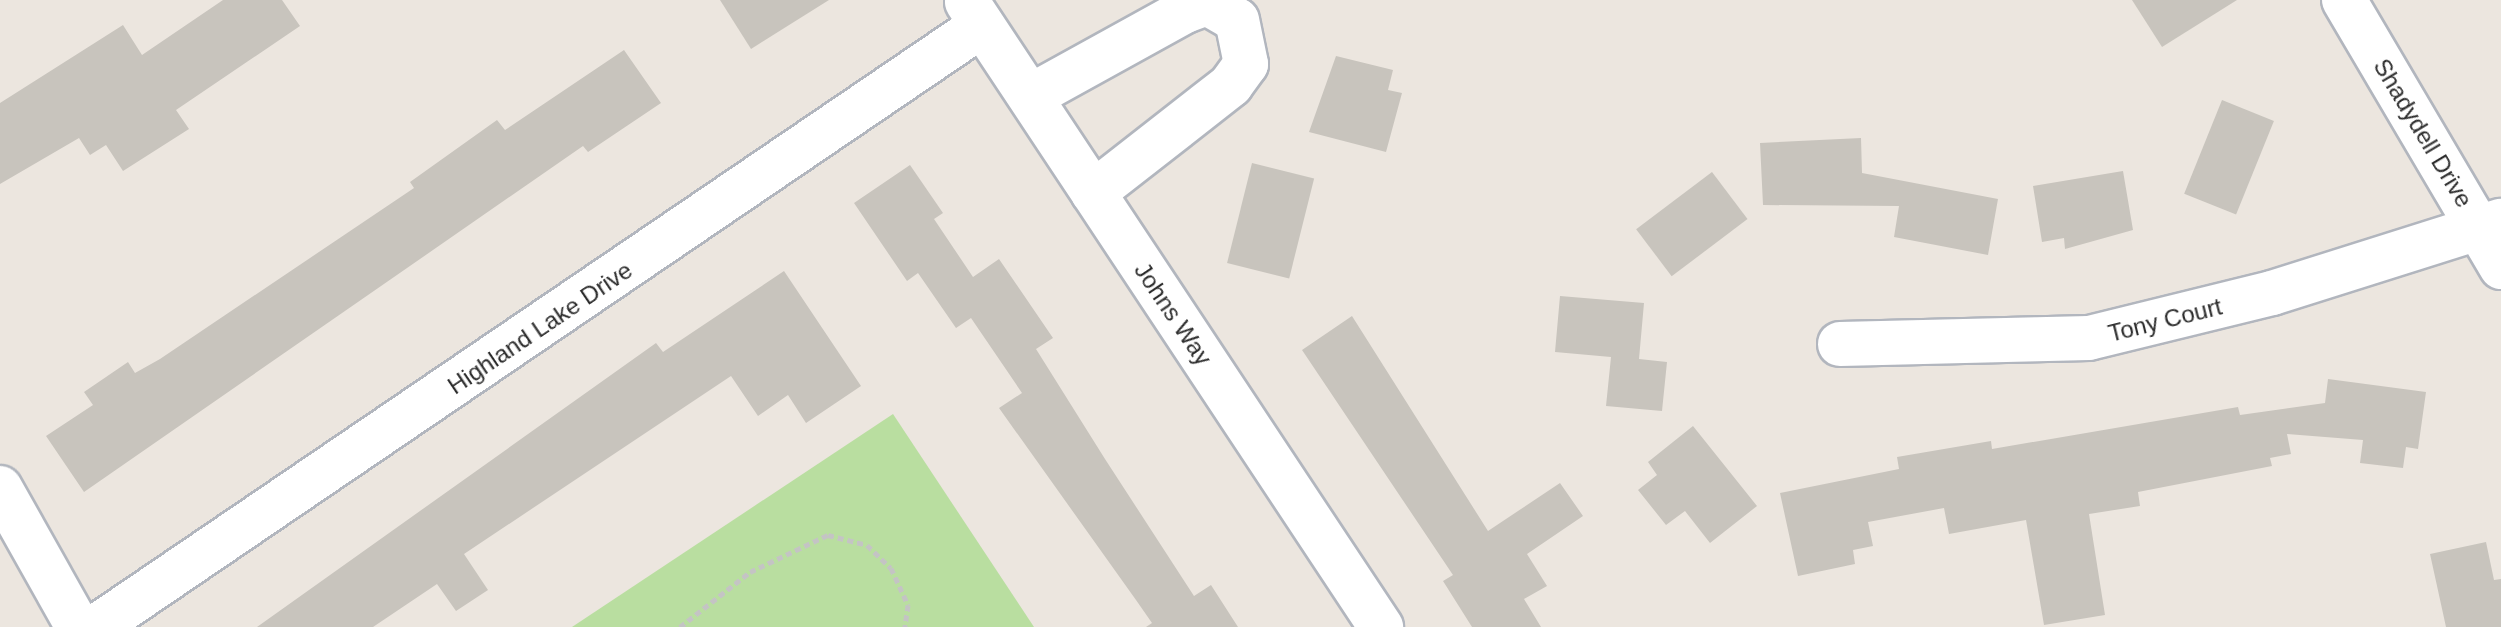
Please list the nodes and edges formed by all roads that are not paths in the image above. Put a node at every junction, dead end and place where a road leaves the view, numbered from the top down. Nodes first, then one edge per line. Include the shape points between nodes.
1 (2344, 0) edge
2 (974, 13) edge
3 (1031, 96) junction
4 (1093, 193) junction
5 (2490, 224) edge
6 (2501, 267) edge
7 (1840, 344) dead end
8 (0, 488) edge
9 (78, 627) edge
10 (96, 627) edge
11 (1381, 627) edge

1 - 5 street, Shadydell Drive
2 - 3 street, Johns Way
2 - 10 street, Highland Lake Drive
3 - 4 street, Johns Way
3 - 4 street via 1185,11 1207,3 1237,20 1246,64 1231,85
4 - 11 street, Johns Way
5 - 6 street, Shadydell Drive
5 - 7 street, Tony Court via 2272,293 2089,338
8 - 9 street

